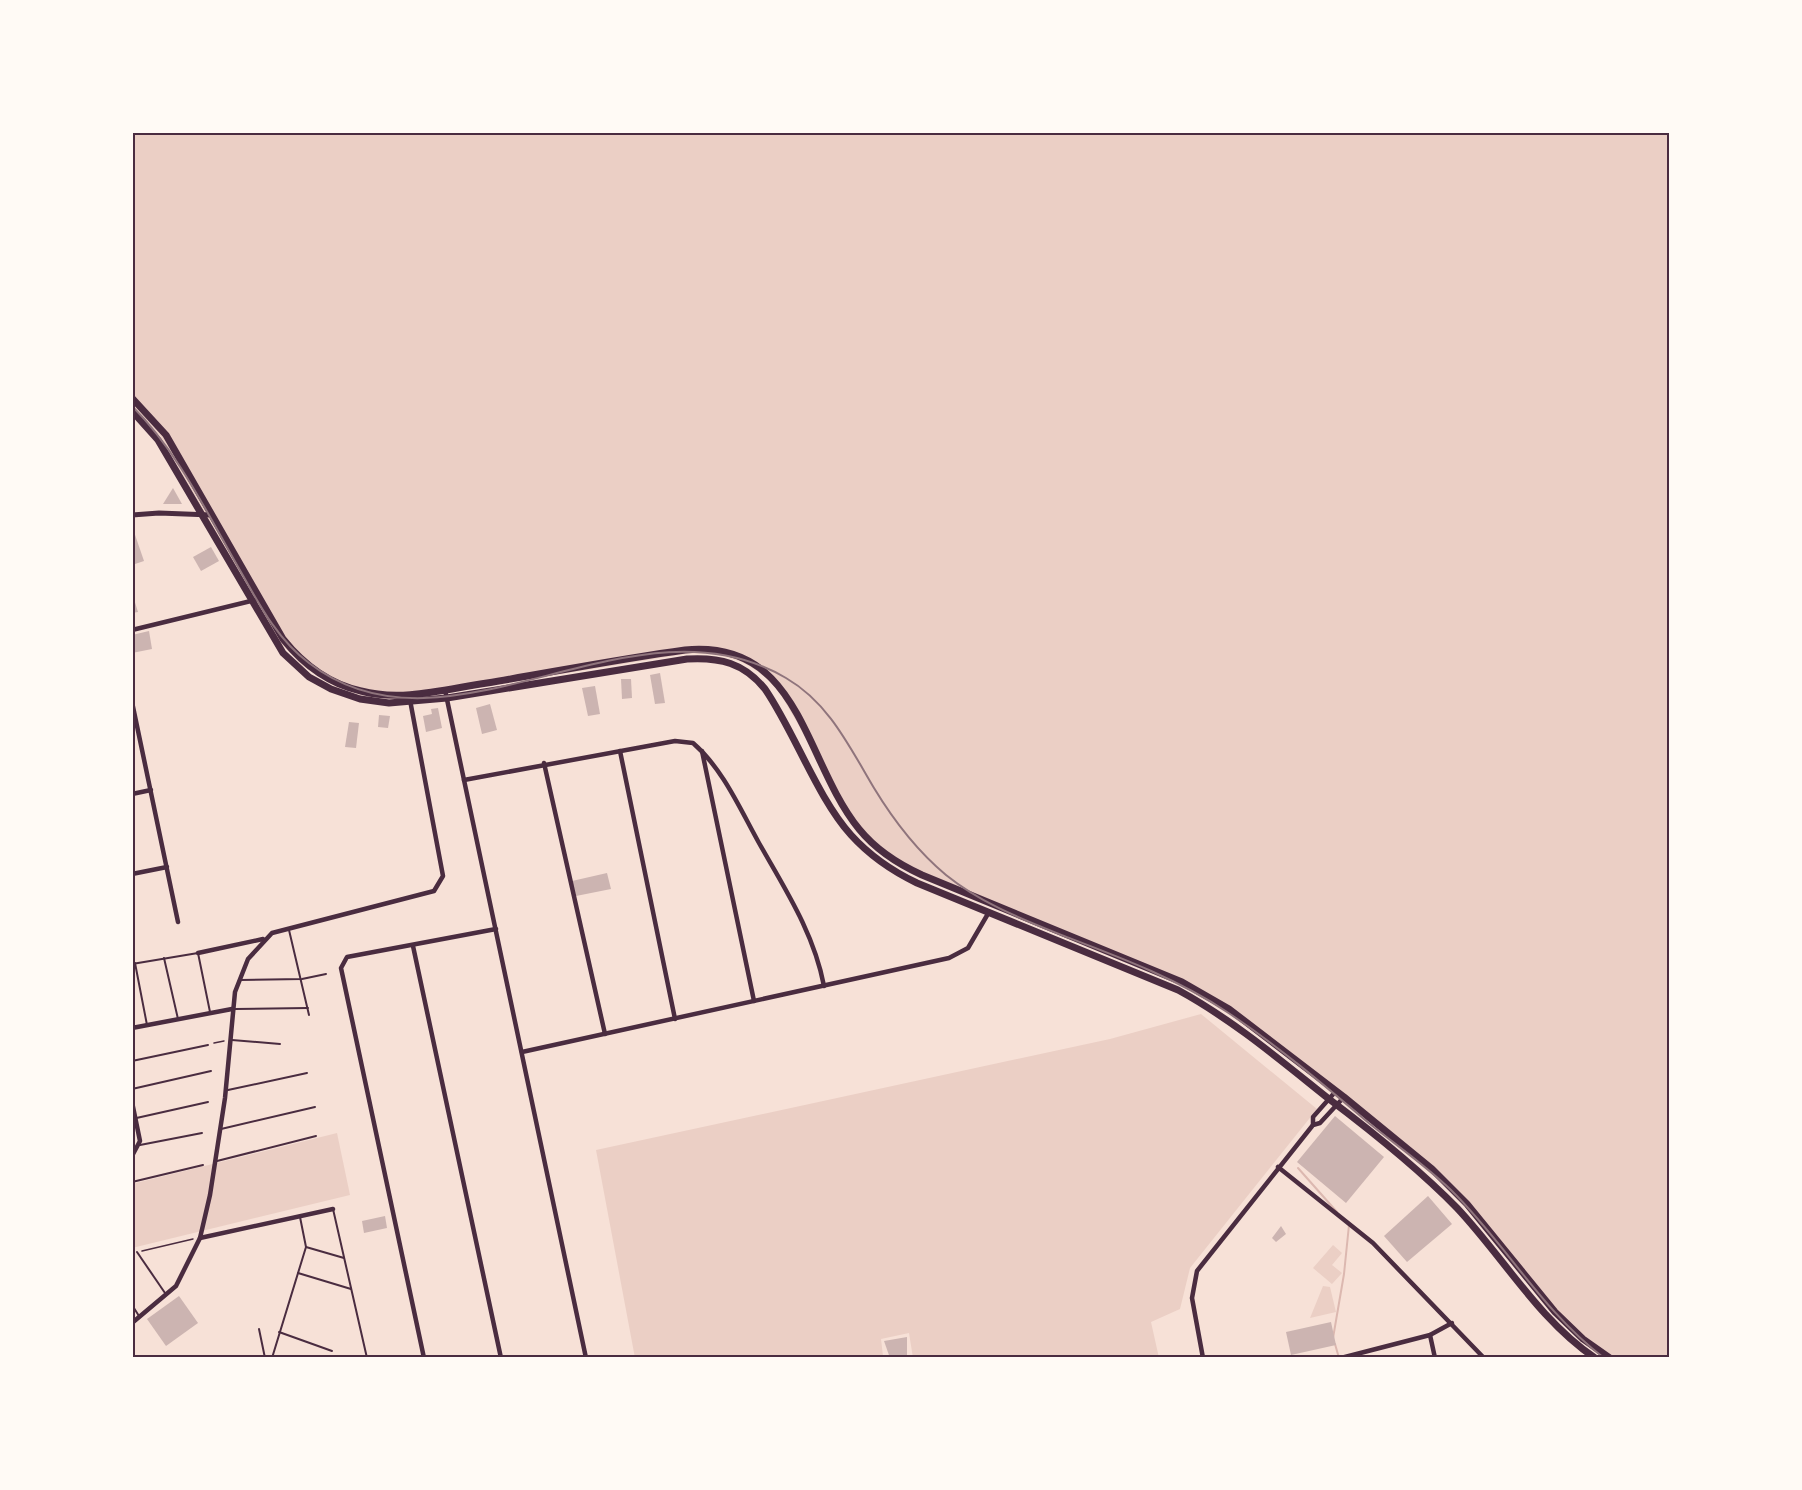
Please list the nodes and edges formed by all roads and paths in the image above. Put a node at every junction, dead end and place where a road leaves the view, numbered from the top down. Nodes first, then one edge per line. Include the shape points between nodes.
1 (132, 398) edge
2 (132, 411) edge
3 (132, 515) edge
4 (207, 516) junction
5 (259, 597) junction
6 (252, 602) junction
7 (132, 630) edge
8 (445, 690) junction
9 (410, 694) junction
10 (447, 698) junction
11 (132, 702) edge
12 (410, 703) junction
13 (133, 713) edge
14 (702, 750) junction
15 (620, 751) junction
16 (544, 763) junction
17 (464, 780) junction
18 (151, 790) junction
19 (132, 794) edge
20 (167, 867) junction
21 (132, 874) edge
22 (994, 902) junction
23 (989, 912) junction
24 (178, 922) dead end
25 (288, 928) junction
26 (496, 929) junction
27 (264, 939) junction
28 (413, 946) junction
29 (198, 952) junction
30 (164, 958) junction
31 (134, 964) edge
32 (326, 974) dead end
33 (239, 980) junction
34 (302, 980) junction
35 (824, 986) junction
36 (754, 1001) junction
37 (308, 1008) junction
38 (232, 1009) junction
39 (210, 1012) junction
40 (309, 1015) dead end
41 (177, 1019) junction
42 (675, 1019) junction
43 (147, 1025) junction
44 (132, 1028) edge
45 (605, 1034) junction
46 (230, 1040) junction
47 (280, 1044) dead end
48 (208, 1045) joint
49 (522, 1052) junction
50 (132, 1061) edge
51 (211, 1071) dead end
52 (307, 1073) dead end
53 (132, 1089) edge
54 (1336, 1090) junction
55 (226, 1091) junction
56 (1344, 1097) junction
57 (1329, 1098) junction
58 (132, 1102) edge
59 (207, 1102) dead end
60 (1337, 1104) junction
61 (315, 1107) dead end
62 (134, 1119) edge
63 (1313, 1125) junction
64 (220, 1129) junction
65 (202, 1133) dead end
66 (316, 1136) dead end
67 (140, 1145) junction
68 (132, 1156) edge
69 (215, 1161) junction
70 (203, 1165) dead end
71 (1278, 1167) junction
72 (132, 1182) edge
73 (333, 1209) joint
74 (300, 1216) junction
75 (200, 1238) junction
76 (306, 1247) junction
77 (137, 1252) joint
78 (345, 1258) junction
79 (298, 1273) junction
80 (351, 1289) junction
81 (166, 1296) junction
82 (132, 1305) edge
83 (140, 1317) junction
84 (132, 1323) edge
85 (1452, 1323) junction
86 (259, 1329) dead end
87 (279, 1332) junction
88 (1430, 1335) junction
89 (332, 1351) dead end
90 (1359, 1356) edge
91 (265, 1358) edge
92 (272, 1358) edge
93 (367, 1358) edge
94 (424, 1358) edge
95 (501, 1358) edge
96 (586, 1358) edge
97 (1203, 1358) edge
98 (1341, 1358) edge
99 (1435, 1358) edge
100 (1484, 1358) edge
101 (1595, 1358) edge
102 (1610, 1358) edge

1 - 4 main road via 166,435
2 - 4 main road via 158,440
3 - 4 street
4 - 5 main road
4 - 6 main road
5 - 6 street
5 - 9 main road via 292,650 323,676 362,692
6 - 7 street
6 - 12 main road via 283,653 309,677 360,699
8 - 9 main road
8 - 10 street
8 - 22 main road via 685,650 738,655 776,680 846,809 873,843 902,866
9 - 12 street
10 - 12 main road
10 - 17 street
10 - 23 main road via 687,659 734,663 757,679 769,695 853,838 896,872
11 - 13 street
12 - 25 street via 443,876 440,885 434,891
13 - 18 street
14 - 15 street via 686,740
14 - 35 street via 726,783 804,925
14 - 36 street
15 - 16 street
15 - 42 street
16 - 17 street
16 - 45 street
17 - 26 street
18 - 19 street
18 - 20 street
20 - 21 street
20 - 24 street
22 - 23 street
22 - 54 main road via 1207,995
23 - 35 street via 973,943 955,956
23 - 57 main road via 1178,990 1216,1012
25 - 27 street
25 - 34 lane
26 - 28 street
26 - 49 street
27 - 29 street
27 - 33 street via 248,959
28 - 94 street via 347,957 341,968
28 - 95 street
29 - 30 lane
29 - 39 lane
30 - 31 lane
30 - 41 lane
31 - 43 lane
32 - 34 lane
33 - 34 lane
33 - 38 street
34 - 37 lane
35 - 36 street
36 - 42 street
37 - 38 lane
37 - 40 lane
38 - 39 street
38 - 46 street
39 - 41 street
41 - 43 street
42 - 45 street
43 - 44 street
45 - 49 street
46 - 47 lane
46 - 48 path
46 - 55 street
48 - 50 lane
49 - 96 street
51 - 53 lane
52 - 55 lane
54 - 56 main road
54 - 57 street
55 - 64 street
56 - 60 street
56 - 102 main road via 1451,1187 1555,1312
57 - 60 main road
57 - 63 street via 1313,1117
58 - 62 street
59 - 62 lane
60 - 63 street via 1320,1123
60 - 101 main road via 1443,1194 1551,1320
61 - 64 lane
62 - 67 street
63 - 71 street
64 - 69 street
65 - 67 lane
66 - 69 lane
67 - 68 street
69 - 75 street
70 - 72 lane
71 - 85 street via 1373,1244
71 - 97 street via 1197,1271 1192,1299
73 - 74 street
73 - 78 lane
74 - 75 street
74 - 76 lane
75 - 77 path
75 - 81 street via 184,1273
76 - 78 lane
76 - 79 lane
77 - 81 lane
78 - 80 lane
79 - 80 lane
79 - 87 lane
80 - 93 lane
81 - 83 street
82 - 83 lane
83 - 84 street
85 - 88 street
85 - 100 street
86 - 91 lane
87 - 89 lane
87 - 92 lane
88 - 90 street
88 - 99 street
90 - 98 street

